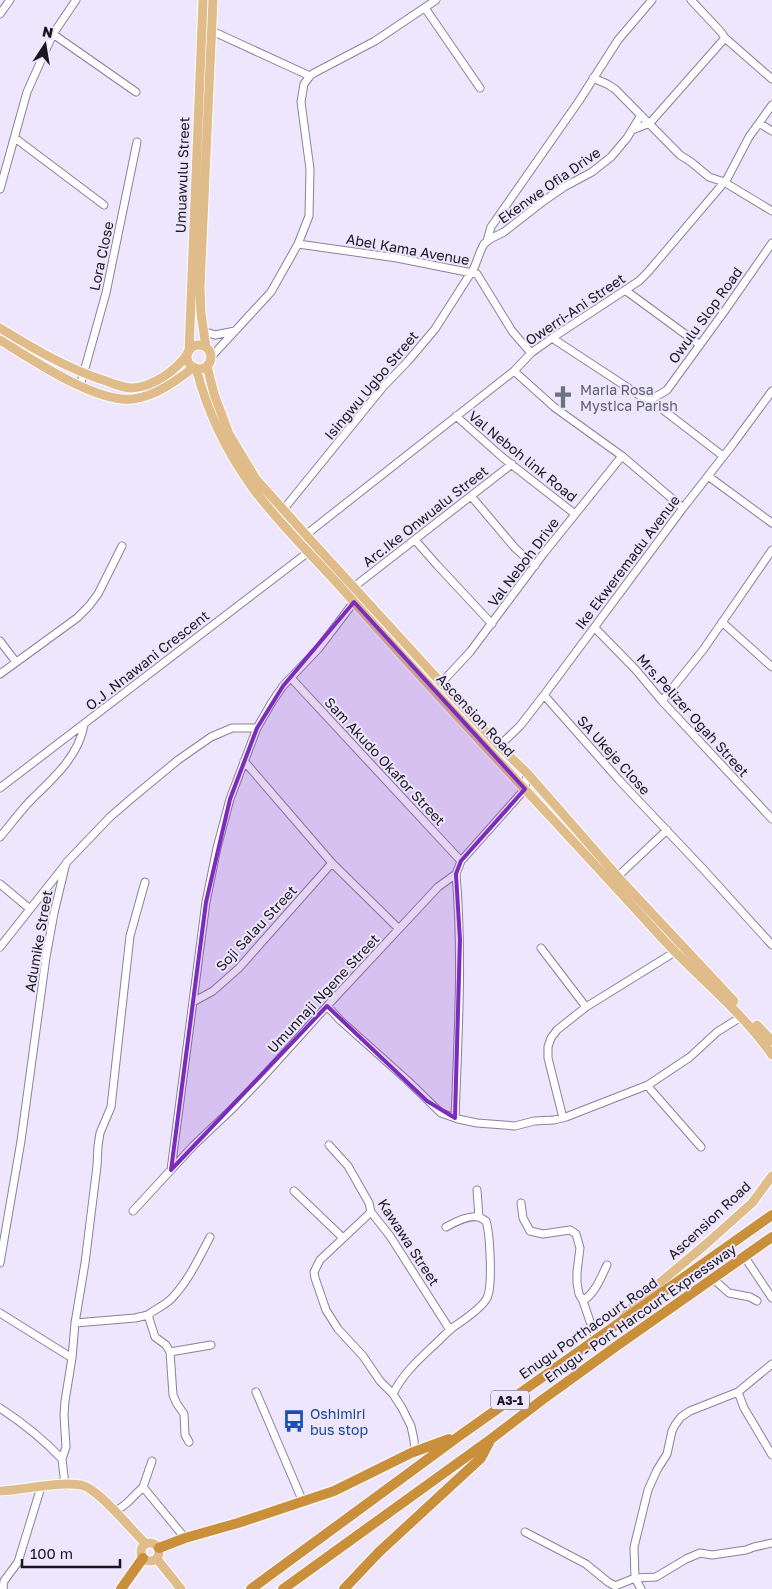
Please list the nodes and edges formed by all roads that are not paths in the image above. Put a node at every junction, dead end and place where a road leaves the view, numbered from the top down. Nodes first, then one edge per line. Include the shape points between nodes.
1 (10, 0) edge
2 (76, 0) edge
3 (203, 0) edge
4 (213, 0) edge
5 (436, 0) edge
6 (652, 0) edge
7 (691, 0) edge
8 (425, 8) junction
9 (0, 14) edge
10 (212, 31) junction
11 (53, 34) junction
12 (725, 38) junction
13 (310, 76) junction
14 (594, 78) junction
15 (772, 79) edge
16 (480, 88) dead end
17 (136, 92) dead end
18 (772, 105) edge
19 (641, 115) junction
20 (650, 123) junction
21 (759, 123) junction
22 (632, 130) junction
23 (772, 131) edge
24 (15, 138) junction
25 (137, 142) dead end
26 (724, 182) junction
27 (0, 189) edge
28 (104, 205) dead end
29 (772, 211) edge
30 (487, 241) junction
31 (772, 243) edge
32 (298, 244) junction
33 (472, 272) junction
34 (625, 290) junction
35 (0, 328) edge
36 (203, 331) junction
37 (235, 331) junction
38 (552, 338) junction
39 (0, 340) edge
40 (700, 345) junction
41 (206, 347) junction
42 (189, 352) junction
43 (531, 353) junction
44 (211, 357) junction
45 (207, 366) junction
46 (195, 368) junction
47 (514, 371) junction
48 (84, 374) junction
49 (80, 386) junction
50 (772, 391) edge
51 (648, 399) junction
52 (769, 401) edge
53 (456, 416) junction
54 (622, 456) junction
55 (723, 456) junction
56 (512, 464) junction
57 (708, 476) junction
58 (471, 496) junction
59 (683, 508) junction
60 (283, 510) junction
61 (576, 514) junction
62 (772, 523) edge
63 (302, 538) junction
64 (415, 540) junction
65 (122, 546) dead end
66 (313, 549) junction
67 (772, 550) edge
68 (535, 566) junction
69 (354, 587) junction
70 (346, 593) junction
71 (362, 596) junction
72 (354, 602) junction
73 (722, 622) junction
74 (492, 624) junction
75 (595, 628) junction
76 (0, 642) edge
77 (16, 662) junction
78 (772, 668) edge
79 (0, 674) edge
80 (291, 678) junction
81 (442, 682) junction
82 (544, 695) junction
83 (662, 701) junction
84 (84, 725) junction
85 (258, 728) junction
86 (499, 746) junction
87 (244, 761) junction
88 (527, 773) junction
89 (0, 788) edge
90 (525, 788) junction
91 (772, 819) edge
92 (667, 830) junction
93 (0, 837) edge
94 (461, 861) junction
95 (66, 863) junction
96 (332, 863) junction
97 (456, 874) junction
98 (615, 880) junction
99 (144, 882) dead end
100 (0, 884) edge
101 (30, 909) junction
102 (398, 929) junction
103 (772, 945) edge
104 (0, 947) edge
105 (540, 948) dead end
106 (678, 949) junction
107 (193, 1002) junction
108 (327, 1006) junction
109 (586, 1007) junction
110 (741, 1017) junction
111 (772, 1041) edge
112 (772, 1055) edge
113 (648, 1085) junction
114 (455, 1118) junction
115 (563, 1118) junction
116 (329, 1145) dead end
117 (701, 1147) dead end
118 (171, 1170) junction
119 (772, 1176) edge
120 (478, 1190) dead end
121 (294, 1191) dead end
122 (521, 1203) dead end
123 (0, 1211) edge
124 (133, 1211) dead end
125 (371, 1212) junction
126 (8, 1215) junction
127 (772, 1215) edge
128 (478, 1217) junction
129 (446, 1227) dead end
130 (210, 1236) dead end
131 (772, 1237) edge
132 (344, 1238) junction
133 (744, 1256) junction
134 (0, 1263) edge
135 (607, 1265) dead end
136 (712, 1278) junction
137 (772, 1298) edge
138 (583, 1300) junction
139 (757, 1301) dead end
140 (0, 1314) edge
141 (148, 1314) junction
142 (75, 1323) junction
143 (618, 1323) junction
144 (450, 1330) junction
145 (596, 1339) junction
146 (211, 1345) dead end
147 (170, 1352) junction
148 (72, 1358) junction
149 (772, 1364) edge
150 (256, 1392) dead end
151 (738, 1392) junction
152 (392, 1394) junction
153 (0, 1408) edge
154 (462, 1434) junction
155 (492, 1439) junction
156 (189, 1442) dead end
157 (415, 1452) junction
158 (772, 1455) edge
159 (62, 1459) junction
160 (152, 1460) dead end
161 (65, 1485) junction
162 (41, 1487) junction
163 (143, 1487) junction
164 (0, 1491) edge
165 (303, 1502) junction
166 (115, 1512) junction
167 (525, 1532) dead end
168 (185, 1538) junction
169 (146, 1544) junction
170 (772, 1544) edge
171 (158, 1554) junction
172 (143, 1558) junction
173 (639, 1582) edge
174 (615, 1587) edge
175 (3, 1589) edge
176 (120, 1589) edge
177 (181, 1589) edge
178 (251, 1589) edge
179 (283, 1589) edge
180 (344, 1589) edge

1 - 9 street
2 - 11 street
3 - 42 main road, Umuawulu Street
4 - 10 main road, Umuawulu Street
5 - 8 street
6 - 14 street via 618,40
7 - 12 street
8 - 13 street via 375,41
8 - 16 street
10 - 13 street
10 - 36 main road, Umuawulu Street via 200,287
11 - 17 street
11 - 24 street via 27,92
12 - 15 street
12 - 20 street
13 - 32 street via 301,102 310,168 309,216
14 - 19 street via 610,86
14 - 30 street via 491,227
18 - 21 street, Owerri-Ani Street
19 - 20 street
19 - 22 street, Ekenwe Ofia Drive
20 - 22 street
20 - 26 street via 680,155 708,177
21 - 23 street
21 - 26 street, Owerri-Ani Street
22 - 30 street, Ekenwe Ofia Drive via 611,157 592,172 558,191
24 - 27 street
24 - 28 street
25 - 48 street, Lora Close via 106,293
26 - 29 street
26 - 34 street, Owerri-Ani Street via 648,272
30 - 33 street
31 - 40 street, Owulu Slop Road
32 - 33 street, Abel Kama Avenue
32 - 37 street via 271,292
33 - 43 street, Abel Kama Avenue via 479,274 512,331
33 - 60 street, Isingwu Ugbo Street via 431,334 383,387
34 - 38 street, Owerri-Ani Street
34 - 40 street
35 - 48 main road
36 - 37 street via 215,335
36 - 41 main road, Umuawulu Street
37 - 44 street
38 - 43 street, Owerri-Ani Street
38 - 51 street
39 - 49 main road
40 - 51 street, Owulu Slop Road via 667,390
41 - 42 main road via 197,346
41 - 44 main road
42 - 46 main road via 188,359
42 - 48 main road via 167,375 140,387 124,387
43 - 47 street, Owerri-Ani Street
44 - 45 main road
45 - 46 main road
45 - 60 main road, Ascension Road via 229,434 256,479
46 - 49 main road via 164,388 134,399 108,397
46 - 63 main road, Ascension Road via 212,417 236,464 258,496
47 - 53 street, Owerri-Ani Street
47 - 54 street via 554,407
48 - 49 street, Lora Close
50 - 52 street, Ike Ekweremadu Avenue
51 - 55 street
52 - 55 street, Ike Ekweremadu Avenue
53 - 56 street, Val Neboh link Road
53 - 63 street, Owerri-Ani Street
54 - 59 street
54 - 61 street, Val Neboh Drive
55 - 57 street, Ike Ekweremadu Avenue
56 - 58 street, Arc.Ike Onwualu Street
56 - 61 street, Val Neboh link Road
57 - 59 street, Ike Ekweremadu Avenue
57 - 62 street
58 - 64 street, Arc.Ike Onwualu Street
58 - 68 street via 515,548
59 - 75 street, Ike Ekweremadu Avenue
60 - 63 main road, Ascension Road
61 - 68 street, Val Neboh Drive
63 - 66 main road, Ascension Road
64 - 69 street, Arc.Ike Onwualu Street
64 - 74 street
65 - 77 street via 89,606
66 - 69 main road, Ascension Road
66 - 70 main road, Ascension Road
66 - 84 street, O.J .Nnawani Crescent
67 - 73 street
68 - 74 street, Val Neboh Drive
69 - 70 street, Arc.Ike Onwualu Street
69 - 71 main road, Ascension Road
70 - 72 main road, Ascension Road
71 - 72 street
71 - 81 main road, Ascension Road
72 - 80 street
72 - 90 main road, Ascension Road
73 - 78 street
73 - 83 street
74 - 81 street, Val Neboh Drive
75 - 82 street, Ike Ekweremadu Avenue
75 - 83 street, Mrs.Pelizer Ogah Street
76 - 77 street
77 - 79 street
80 - 85 street via 272,702
80 - 94 street, Sam Akudo Okafor Street
81 - 86 main road, Ascension Road
82 - 86 street, Ike Ekweremadu Avenue via 520,726
82 - 92 street, SA Ukeje Close
83 - 91 street, Mrs.Pelizer Ogah Street
84 - 89 street, O.J .Nnawani Crescent
84 - 93 street via 81,739 56,776
85 - 87 street
85 - 95 street via 232,728 211,737 178,760 110,817
86 - 88 main road, Ascension Road
87 - 96 street
87 - 107 street via 215,857
88 - 90 street
88 - 98 main road, Ascension Road
90 - 94 street
90 - 98 main road, Ascension Road
92 - 98 street
92 - 103 street, SA Ukeje Close
94 - 97 street
95 - 101 street
95 - 126 street, Adumike Street via 46,957
96 - 102 street
96 - 107 street, Soji Salau Street via 239,968 213,991
97 - 102 street, Umunnaji Ngene Street via 438,887
97 - 114 street via 460,940
98 - 106 main road, Ascension Road
99 - 142 street via 130,936 111,1107 98,1146
100 - 101 street
101 - 104 street
102 - 108 street, Umunnaji Ngene Street
105 - 109 street
106 - 109 street
106 - 110 main road, Ascension Road
106 - 111 main road, Ascension Road
107 - 118 street
108 - 114 street via 427,1101 441,1113
108 - 118 street, Umunnaji Ngene Street
109 - 115 street via 557,1030 548,1047
110 - 112 main road, Ascension Road
110 - 113 street
113 - 115 street
113 - 117 street
114 - 115 street via 515,1126
116 - 125 street, Kawawa Street via 348,1166
118 - 124 street, Umunnaji Ngene Street
119 - 143 main road, Ascension Road via 752,1203 633,1305
120 - 128 street
121 - 132 street
122 - 138 street via 523,1218 530,1231 543,1234 574,1231 580,1248 576,1272
123 - 126 street
125 - 132 street
125 - 144 street, Kawawa Street
126 - 134 street, Adumike Street
127 - 143 highway, Enugu Porthacourt Road / A3-1
128 - 129 street
128 - 144 street via 486,1221 490,1251 487,1298
130 - 141 street via 191,1272 173,1296
131 - 133 highway, Enugu - Port Harcourt Expressway / A3-1
132 - 152 street via 320,1260 314,1272 315,1278 326,1310 338,1329
133 - 136 highway, Enugu - Port Harcourt Expressway / A3-1
133 - 137 street
135 - 138 street via 597,1286
136 - 139 street via 729,1293
136 - 155 highway, Enugu - Port Harcourt Expressway / A3-1
138 - 145 street
140 - 148 street
141 - 142 street
141 - 147 street via 155,1337
142 - 148 street
143 - 145 highway, Enugu Porthacourt Road / A3-1
144 - 152 street via 409,1370
145 - 154 highway, Enugu Porthacourt Road / A3-1
146 - 147 street
147 - 156 street via 173,1395 184,1414
148 - 159 street via 64,1415 66,1447
149 - 151 street
150 - 165 street
151 - 158 street
151 - 173 street via 690,1411 675,1425 667,1454 646,1498 634,1547
152 - 157 street via 411,1426
153 - 159 street via 45,1441
154 - 157 highway
154 - 178 highway, Enugu Porthacourt Road / A3-1
155 - 179 highway, Enugu - Port Harcourt Expressway / A3-1
155 - 180 highway via 481,1458 379,1552
157 - 165 highway via 334,1491
159 - 161 street
160 - 163 street
161 - 162 main road
161 - 166 main road via 87,1487
162 - 164 main road
162 - 175 street via 18,1562 4,1581
163 - 166 street
163 - 168 street
165 - 168 highway
166 - 169 main road
167 - 174 street via 586,1564
168 - 171 highway
169 - 171 main road via 155,1544
169 - 172 main road via 141,1550
170 - 173 street via 712,1555 700,1553 656,1577
171 - 172 main road via 152,1562
171 - 177 main road
172 - 176 highway
173 - 174 street via 627,1580

